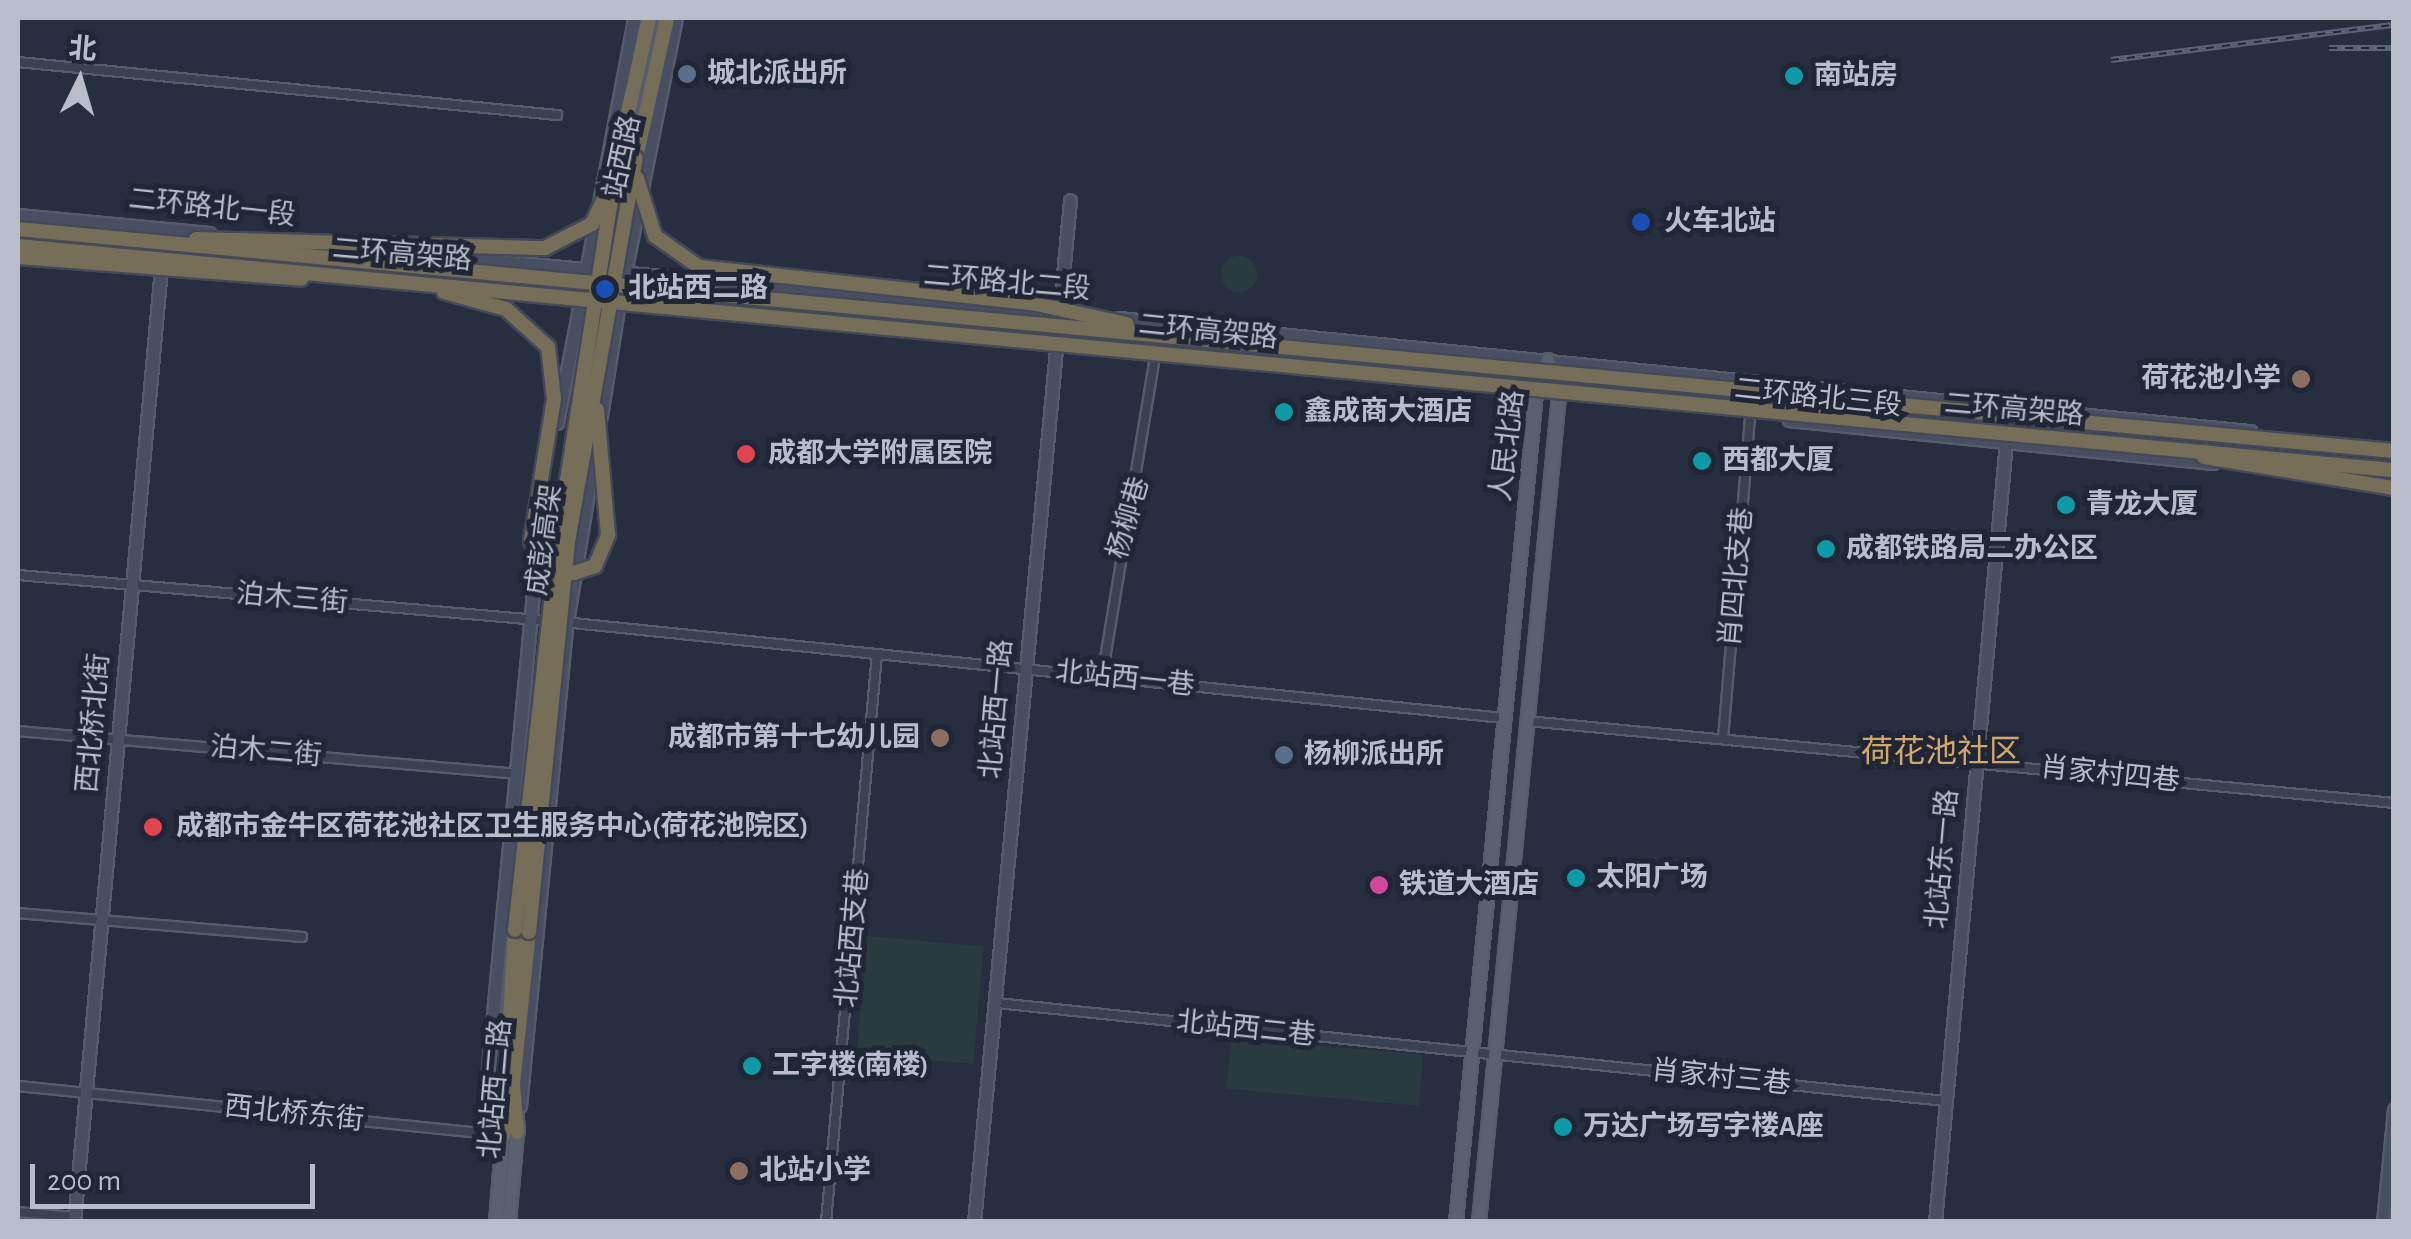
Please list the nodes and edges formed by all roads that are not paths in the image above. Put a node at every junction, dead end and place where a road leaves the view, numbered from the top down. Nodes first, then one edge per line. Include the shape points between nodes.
1 (634, 18) edge
2 (649, 18) edge
3 (667, 18) edge
4 (676, 18) edge
5 (18, 62) edge
6 (558, 115) dead end
7 (618, 157) junction
8 (636, 158) junction
9 (1070, 200) dead end
10 (18, 222) edge
11 (165, 229) junction
12 (148, 242) junction
13 (18, 251) edge
14 (162, 265) junction
15 (582, 270) junction
16 (624, 275) junction
17 (380, 278) junction
18 (578, 304) junction
19 (618, 307) junction
20 (1060, 312) junction
21 (1184, 336) junction
22 (1056, 348) junction
23 (1155, 358) junction
24 (1548, 360) junction
25 (595, 380) junction
26 (1536, 394) junction
27 (1559, 396) junction
28 (1750, 416) junction
29 (2006, 442) junction
30 (2394, 448) edge
31 (2189, 451) junction
32 (2394, 470) edge
33 (2394, 480) edge
34 (2394, 488) edge
35 (18, 575) edge
36 (132, 585) junction
37 (529, 619) junction
38 (568, 622) junction
39 (877, 654) junction
40 (1026, 669) junction
41 (1102, 677) junction
42 (1503, 718) junction
43 (1527, 721) junction
44 (18, 731) edge
45 (1723, 739) junction
46 (118, 740) junction
47 (1978, 762) junction
48 (515, 774) junction
49 (2394, 803) edge
50 (18, 913) edge
51 (101, 920) junction
52 (522, 931) junction
53 (302, 937) dead end
54 (997, 1003) junction
55 (1473, 1052) junction
56 (1495, 1054) junction
57 (18, 1086) edge
58 (86, 1093) junction
59 (1946, 1101) junction
60 (2394, 1110) edge
61 (510, 1134) junction
62 (2392, 1152) edge
63 (18, 1212) edge
64 (74, 1220) edge
65 (496, 1222) edge
66 (509, 1222) edge
67 (826, 1222) edge
68 (974, 1222) edge
69 (1456, 1222) edge
70 (1479, 1222) edge
71 (1934, 1222) edge
72 (2382, 1222) edge

1 - 15 main road, 站西路
2 - 7 highway
3 - 8 highway, 成彭高架
4 - 16 main road, 站西路
5 - 6 street
7 - 12 highway, bridge via 592,224 544,248 329,236
7 - 52 highway, 成彭高架, bridge via 558,538
8 - 21 highway, bridge via 654,236 699,268 1032,304
8 - 25 highway, 成彭高架, bridge
9 - 20 main road, 北站西一路
10 - 11 main road, 二环路北一段
10 - 12 highway, 二环高架路, bridge
11 - 14 main road, 西北桥北街
11 - 15 main road, 二环路北一段
12 - 21 highway, 二环高架路, bridge
13 - 14 main road
13 - 17 highway, 二环高架路, bridge via 268,280
14 - 18 main road
14 - 36 main road, 西北桥北街
15 - 16 main road, 二环路北二段
15 - 18 main road, 站西路
16 - 19 main road, 站西路
16 - 20 main road, 二环路北二段
17 - 25 highway, bridge via 506,308 548,347 554,399 531,541 539,557 574,572 595,566 608,535
17 - 31 highway, 二环高架路, bridge
18 - 19 main road
18 - 37 main road, 北站西二路
19 - 22 main road
19 - 38 main road, 北站西二路
20 - 22 main road, 北站西一路
20 - 24 main road, 二环路北二段
21 - 30 highway, 二环高架路, bridge
22 - 23 main road
22 - 40 main road, 北站西一路
23 - 26 main road
23 - 41 street, 杨柳巷
24 - 26 main road, 人民北路
24 - 27 main road, 人民北路
24 - 30 main road, 二环路北三段
25 - 52 highway, 成彭高架, bridge via 568,542
26 - 27 main road, 二环路北三段
26 - 42 main road, 人民北路
27 - 28 main road, 二环路北三段
27 - 43 main road, 人民北路
28 - 29 main road, 二环路北三段
28 - 45 street, 肖四北支巷
29 - 33 main road, 二环路北三段
29 - 47 main road, 北站东一路
31 - 32 highway, 二环高架路, bridge
31 - 34 highway, bridge via 2240,470
35 - 36 street, 泊木三街
36 - 37 street, 泊木三街
36 - 46 main road, 西北桥北街
37 - 38 street, 泊木三街
37 - 48 main road, 北站西二路
38 - 39 street, 北站西一巷
38 - 61 main road, 北站西二路
39 - 40 street, 北站西一巷
39 - 67 street, 北站西支巷
40 - 41 street, 北站西一巷
40 - 54 main road, 北站西一路
41 - 42 street, 北站西一巷
42 - 55 main road, 人民北路
43 - 45 street, 肖家村四巷
43 - 56 main road, 人民北路
44 - 46 street, 泊木二街
45 - 47 street, 肖家村四巷
46 - 48 street, 泊木二街
46 - 51 main road, 西北桥北街
47 - 49 street, 肖家村四巷
47 - 59 main road, 北站东一路
48 - 61 main road, 北站西二路 via 486,1088
50 - 51 street
51 - 53 street
51 - 58 main road, 西北桥北街
52 - 61 highway
54 - 55 street, 北站西二巷
54 - 68 main road, 北站西一路
55 - 56 street, 北站西二巷
55 - 69 main road, 人民北路
56 - 59 street, 肖家村三巷
56 - 70 main road, 人民北路
57 - 58 street, 西北桥东街
58 - 61 street, 西北桥东街
58 - 64 main road, 西北桥北街
59 - 71 main road, 北站东一路
60 - 62 main road
61 - 65 main road, 北站西二路
61 - 66 main road, 北站西二路
62 - 72 main road
63 - 64 street

